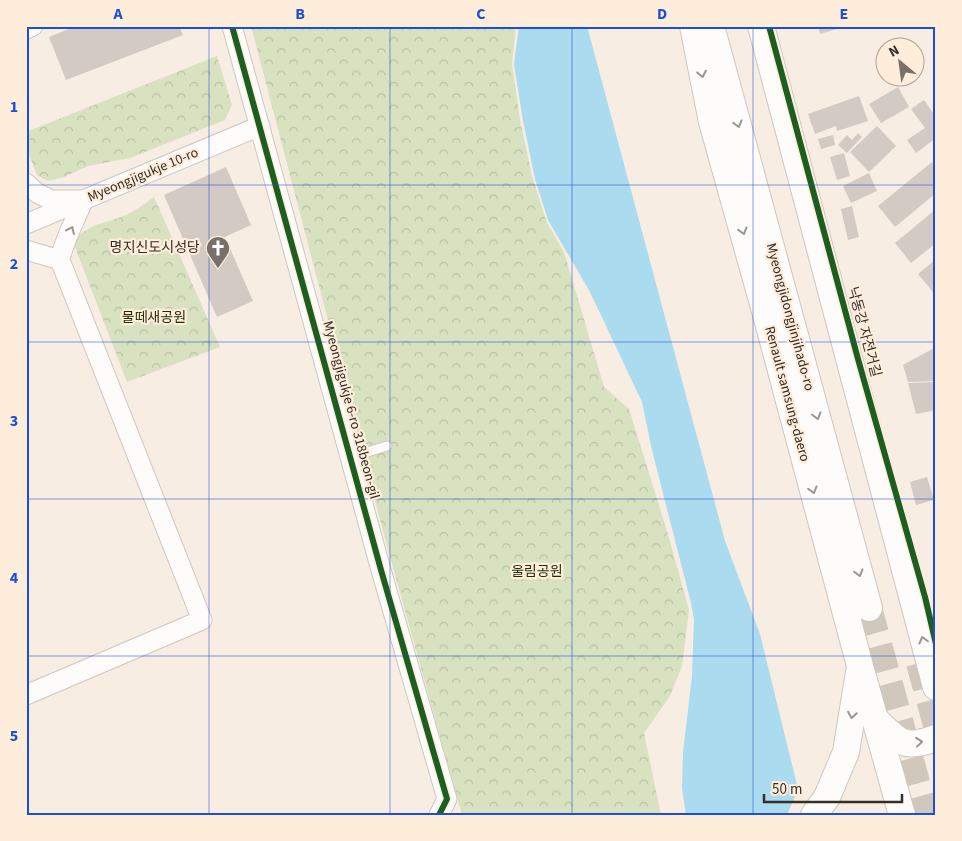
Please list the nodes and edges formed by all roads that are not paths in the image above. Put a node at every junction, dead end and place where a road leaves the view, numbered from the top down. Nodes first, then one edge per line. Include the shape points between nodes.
1 (32, 26) edge
2 (232, 26) edge
3 (693, 26) edge
4 (711, 26) edge
5 (744, 26) edge
6 (761, 26) edge
7 (26, 29) edge
8 (260, 126) junction
9 (26, 183) edge
10 (83, 200) junction
11 (26, 224) edge
12 (26, 250) edge
13 (60, 260) junction
14 (387, 446) dead end
15 (351, 457) junction
16 (902, 602) dead end
17 (869, 608) tunnel mouth
18 (860, 666) junction
19 (936, 687) tunnel mouth
20 (26, 695) edge
21 (876, 719) junction
22 (936, 738) edge
23 (443, 807) edge
24 (814, 815) edge
25 (902, 815) edge

1 - 7 street
2 - 8 street, Myeongjigukje 6-ro 318beon-gil
3 -> 18 main road, Renault samsung-daero via 712,122
4 -> 17 main road, Myeongjidongjinjihado-ro
5 - 16 main road
19 -> 6 main road
8 - 10 street, Myeongjigukje 10-ro
8 - 15 street, Myeongjigukje 6-ro 318beon-gil
9 - 10 street via 50,200
10 - 11 street, Myeongjigukje 10-ro
13 -> 10 street via 62,247
12 - 13 street
13 - 20 street via 202,620
14 - 15 lane
15 - 23 street, Myeongjigukje 6-ro 318beon-gil
18 - 21 main road, Renault samsung-daero
18 -> 24 main road via 846,752 827,797
21 -> 22 main road via 899,742 920,744
21 - 25 main road, Renault samsung-daero

